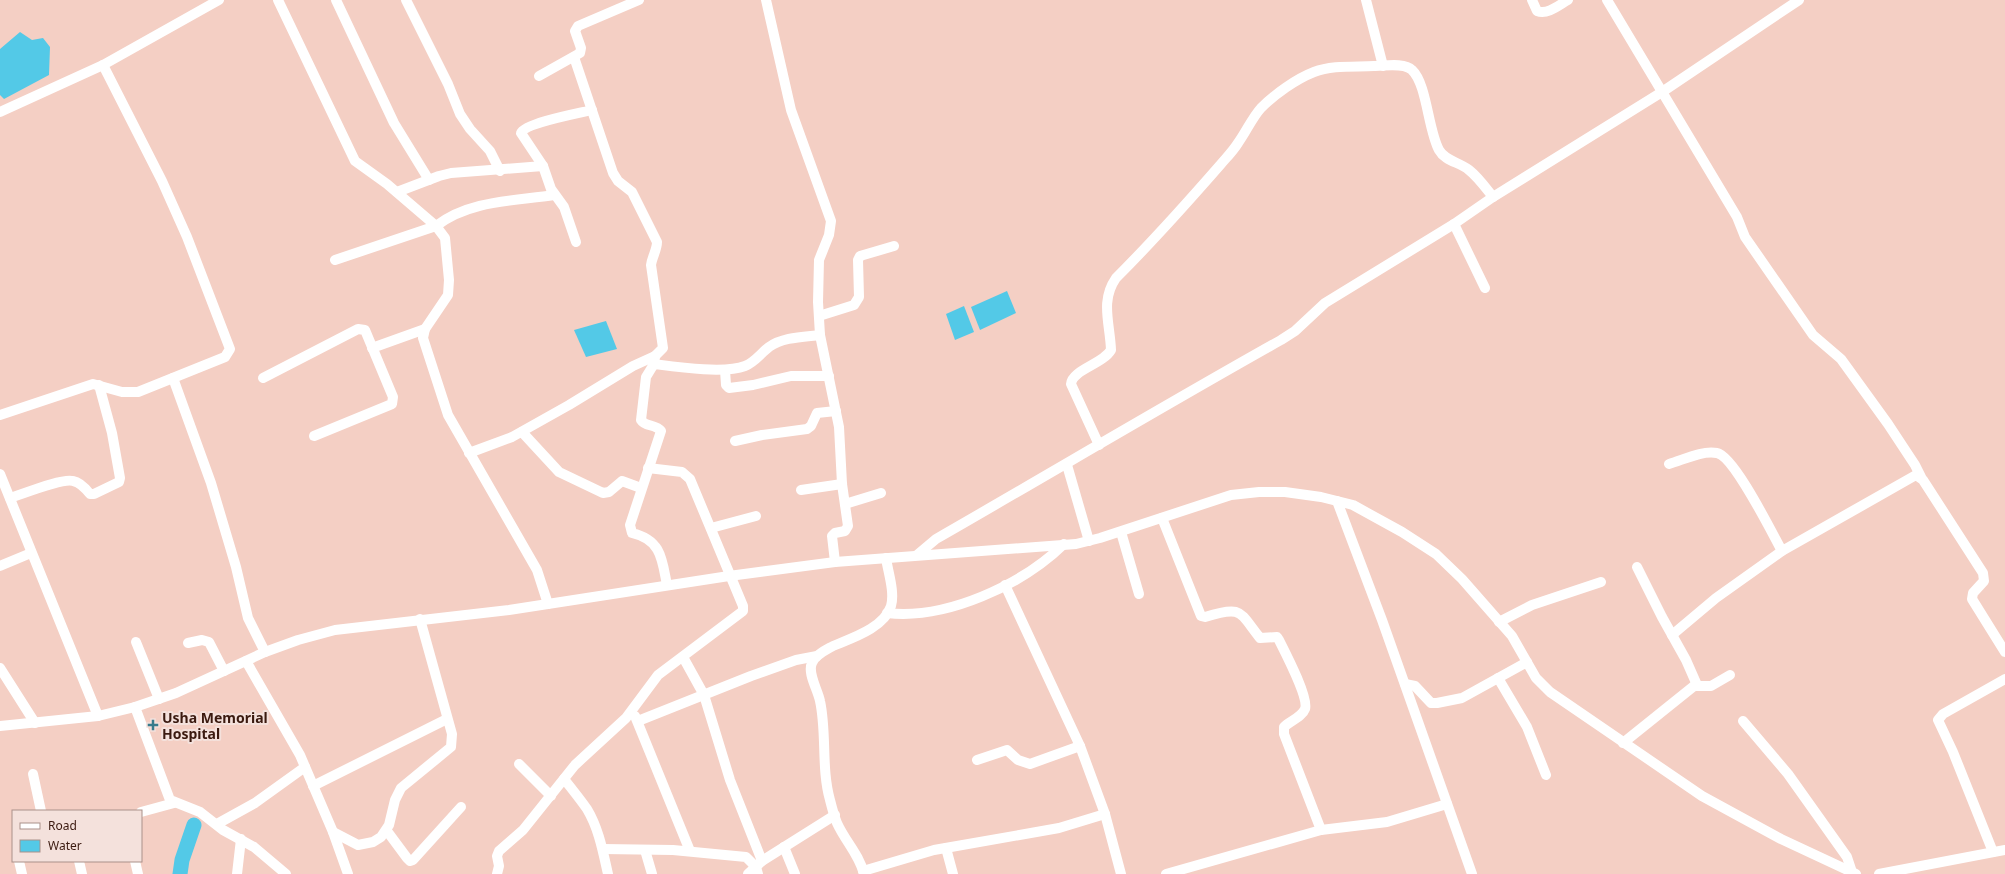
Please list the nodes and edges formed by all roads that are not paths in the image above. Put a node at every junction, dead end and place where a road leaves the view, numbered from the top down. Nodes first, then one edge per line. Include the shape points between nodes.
1 (220, 0) edge
2 (278, 0) edge
3 (336, 0) edge
4 (406, 0) edge
5 (639, 0) edge
6 (766, 0) edge
7 (1366, 0) edge
8 (1532, 0) edge
9 (1568, 0) edge
10 (1607, 0) edge
11 (1799, 0) edge
12 (574, 56) junction
13 (103, 65) junction
14 (1383, 66) junction
15 (539, 76) dead end
16 (1662, 92) junction
17 (592, 110) junction
18 (0, 112) edge
19 (544, 166) junction
20 (500, 171) junction
21 (428, 180) junction
22 (397, 192) junction
23 (554, 195) junction
24 (1493, 197) junction
25 (1454, 224) junction
26 (436, 226) junction
27 (576, 242) dead end
28 (894, 246) dead end
29 (336, 260) dead end
30 (1485, 288) dead end
31 (819, 316) junction
32 (425, 329) junction
33 (820, 336) junction
34 (372, 348) junction
35 (654, 360) junction
36 (725, 370) junction
37 (829, 376) junction
38 (173, 378) junction
39 (263, 378) dead end
40 (99, 385) junction
41 (836, 411) junction
42 (0, 415) edge
43 (522, 432) junction
44 (314, 436) dead end
45 (735, 441) dead end
46 (1099, 445) junction
47 (469, 452) junction
48 (1669, 464) dead end
49 (1067, 465) junction
50 (648, 468) junction
51 (0, 474) edge
52 (1921, 477) junction
53 (842, 484) junction
54 (641, 488) junction
55 (801, 490) dead end
56 (881, 493) dead end
57 (10, 498) junction
58 (1337, 501) junction
59 (844, 504) junction
60 (756, 516) dead end
61 (1162, 518) junction
62 (711, 528) junction
63 (1121, 532) junction
64 (1089, 541) junction
65 (1064, 544) junction
66 (1782, 551) junction
67 (31, 553) junction
68 (917, 555) junction
69 (886, 558) junction
70 (835, 562) junction
71 (0, 566) edge
72 (1637, 567) dead end
73 (729, 576) junction
74 (1601, 582) dead end
75 (667, 585) junction
76 (1005, 585) junction
77 (1139, 594) dead end
78 (548, 604) junction
79 (887, 613) junction
80 (420, 619) junction
81 (1499, 622) junction
82 (1672, 634) junction
83 (136, 642) dead end
84 (188, 643) dead end
85 (265, 652) junction
86 (2005, 652) edge
87 (817, 656) junction
88 (683, 657) junction
89 (246, 661) junction
90 (1527, 662) junction
91 (0, 668) edge
92 (224, 671) junction
93 (1730, 675) dead end
94 (1498, 678) junction
95 (2005, 679) edge
96 (1405, 684) junction
97 (1697, 685) junction
98 (704, 695) junction
99 (159, 699) junction
100 (135, 707) junction
101 (631, 711) junction
102 (98, 716) junction
103 (447, 719) junction
104 (1743, 721) dead end
105 (35, 722) junction
106 (638, 722) junction
107 (0, 726) edge
108 (1623, 743) junction
109 (1080, 746) junction
110 (977, 760) dead end
111 (519, 764) dead end
112 (305, 767) junction
113 (34, 774) dead end
114 (1546, 775) dead end
115 (564, 780) junction
116 (313, 786) junction
117 (551, 796) junction
118 (174, 803) junction
119 (1447, 804) junction
120 (462, 807) dead end
121 (42, 810) edge
122 (142, 812) edge
123 (1105, 814) junction
124 (835, 816) junction
125 (217, 824) junction
126 (1322, 830) junction
127 (387, 831) junction
128 (333, 832) junction
129 (241, 839) junction
130 (784, 847) junction
131 (603, 848) junction
132 (946, 848) junction
133 (645, 850) junction
134 (2005, 850) edge
135 (690, 851) junction
136 (1994, 852) junction
137 (19, 862) edge
138 (79, 862) edge
139 (135, 862) edge
140 (756, 869) edge
141 (864, 872) edge
142 (1854, 873) edge
143 (22, 874) edge
144 (82, 874) edge
145 (138, 874) edge
146 (237, 874) edge
147 (286, 874) edge
148 (348, 874) edge
149 (497, 874) edge
150 (608, 874) edge
151 (652, 874) edge
152 (796, 874) edge
153 (953, 874) edge
154 (1121, 874) edge
155 (1166, 874) edge
156 (1472, 874) edge
157 (1879, 874) edge

1 - 13 street
2 - 22 street via 356,161
3 - 21 street via 394,123
4 - 20 street via 460,114 490,151
5 - 12 street via 578,26 575,31 582,51
6 - 31 street via 792,110 831,221 829,235 819,260
7 - 14 street
8 - 9 street via 1537,11 1541,12 1551,10
10 - 16 street
11 - 16 street
12 - 15 street
12 - 17 street
13 - 18 street
13 - 38 street via 162,181 229,344 230,349 225,357
14 - 24 street via 1412,70 1424,95 1439,150 1444,156 1477,176
14 - 46 street via 1321,70 1303,78 1262,107 1229,155 1110,286 1106,309 1111,350 1102,360 1071,380
16 - 24 street
16 - 52 street via 1737,217 1745,237 1813,335 1840,359 1884,418
17 - 19 street via 522,130 522,137
17 - 35 street via 613,173 618,181 632,192 657,242 651,266 664,344
19 - 20 street
19 - 23 street
20 - 21 street via 451,173
21 - 22 street
22 - 26 street
23 - 26 street via 485,205 446,218
23 - 27 street via 564,207
24 - 25 street
25 - 30 street
25 - 46 street via 1325,303 1299,328 1281,340 1166,404
26 - 29 street
26 - 32 street via 446,243 448,295
28 - 31 street via 860,256 858,301 854,305
31 - 33 street
32 - 34 street
32 - 47 street via 423,338 444,404
33 - 36 street via 781,341 770,346 744,367
33 - 37 street
34 - 39 street via 365,330 358,329
34 - 44 street via 393,397 392,404
35 - 36 street
35 - 43 street via 634,366
35 - 50 street via 646,376 641,420 644,424 661,431
36 - 37 street via 726,385 729,388 791,376
37 - 41 street
38 - 40 street via 132,393
38 - 85 street via 211,483 248,618
40 - 42 street via 92,384
40 - 57 street via 112,433 120,478 118,482 90,494 79,482 62,481
41 - 45 street via 817,413 811,426 806,429
41 - 53 street
43 - 47 street
43 - 54 street via 565,476 604,493 622,481
46 - 49 street
47 - 78 street via 537,570
48 - 66 street via 1707,453 1717,453 1724,457 1741,477
49 - 64 street
49 - 68 street via 936,539
50 - 54 street
50 - 62 street via 682,472 687,475 694,485
51 - 57 street
52 - 66 street via 1913,476
52 - 86 street via 1983,572 1984,581 1973,593 1972,599
53 - 55 street
53 - 59 street
54 - 75 street via 630,530 656,546
56 - 59 street
57 - 67 street
58 - 61 street via 1314,496 1259,492 1231,495
58 - 81 street via 1353,505 1431,551 1462,579
58 - 96 street
59 - 70 street via 848,528 832,536
60 - 62 street
61 - 63 street
61 - 126 street via 1201,616 1232,612 1241,614 1260,638 1277,637 1279,640 1299,682 1306,706 1302,713 1284,727 1284,734
62 - 73 street
63 - 64 street
63 - 77 street
64 - 65 street
65 - 68 street
65 - 76 street via 1040,564
66 - 82 street via 1716,598
67 - 71 street
67 - 102 street
68 - 69 street
69 - 70 street
69 - 79 street via 892,592 891,605
70 - 73 street
72 - 82 street
73 - 75 street
73 - 88 street via 743,611
74 - 81 street via 1532,605
75 - 78 street
76 - 79 street via 982,597 919,614
76 - 109 street
78 - 80 street
79 - 87 street via 868,630 824,650
80 - 85 street via 335,630
80 - 103 street
81 - 90 street via 1512,636
82 - 97 street via 1691,668
83 - 99 street
84 - 92 street via 202,640 209,642
85 - 89 street
87 - 98 street via 796,660
87 - 124 street via 811,670 820,701 825,769
88 - 98 street
88 - 101 street via 658,675
89 - 92 street
89 - 112 street
90 - 94 street
90 - 108 street via 1536,678 1550,692
91 - 105 street
92 - 99 street
93 - 97 street via 1711,686
94 - 96 street via 1462,698 1437,703 1426,699 1415,686
94 - 114 street via 1527,727
95 - 136 street via 1943,714 1938,720
96 - 119 street
97 - 108 street via 1684,692
98 - 106 street
98 - 140 street
99 - 100 street
100 - 102 street
100 - 118 street via 168,796
101 - 106 street
101 - 115 street via 575,765
102 - 105 street
103 - 116 street
103 - 127 street via 452,734 451,747 401,788
104 - 142 street via 1792,780 1847,857
105 - 107 street
106 - 135 street
108 - 142 street via 1702,796 1781,839
109 - 110 street via 1030,764 1018,760 1007,750
109 - 123 street
111 - 117 street
112 - 116 street
112 - 125 street via 254,803
113 - 121 street
115 - 117 street
115 - 131 street via 587,810
116 - 128 street
117 - 149 street via 523,830 500,851 497,856
118 - 122 street
118 - 125 street via 200,812
119 - 126 street via 1387,822
119 - 156 street
120 - 127 street via 410,861
123 - 132 street via 1059,828
123 - 154 street
124 - 130 street
124 - 141 street via 837,824 858,856
125 - 129 street
126 - 155 street
127 - 128 street via 373,842 358,845
128 - 148 street
129 - 146 street
129 - 147 street
130 - 140 street
130 - 152 street
131 - 133 street
131 - 150 street
132 - 141 street via 901,858
132 - 153 street
133 - 135 street
133 - 151 street
134 - 136 street
135 - 140 street via 746,857
136 - 157 street
137 - 143 street
138 - 144 street
139 - 145 street

